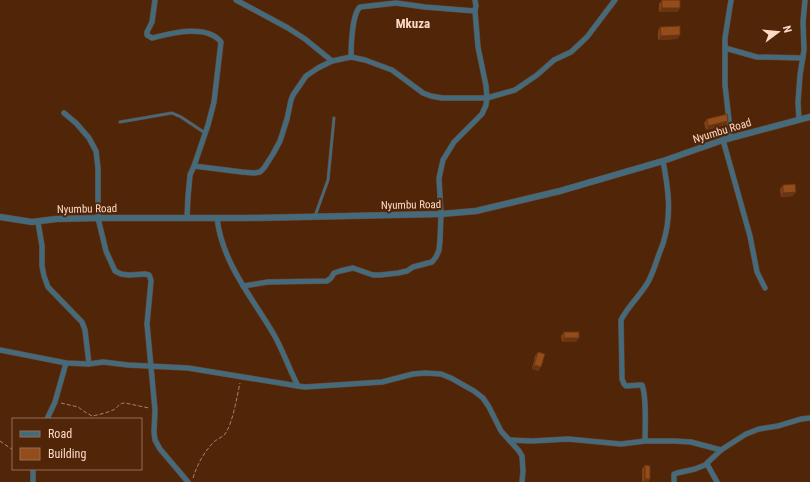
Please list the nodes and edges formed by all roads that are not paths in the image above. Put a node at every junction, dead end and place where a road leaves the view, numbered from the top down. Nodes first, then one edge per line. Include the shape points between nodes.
1 (155, 0) edge
2 (236, 0) edge
3 (475, 0) edge
4 (615, 0) edge
5 (731, 0) edge
6 (805, 0) edge
7 (396, 1) edge
8 (474, 11) junction
9 (725, 48) junction
10 (351, 57) junction
11 (803, 58) junction
12 (332, 61) junction
13 (487, 98) junction
14 (64, 113) dead end
15 (810, 117) edge
16 (334, 118) dead end
17 (799, 120) junction
18 (120, 122) dead end
19 (205, 133) junction
20 (731, 138) junction
21 (723, 140) junction
22 (662, 161) junction
23 (194, 166) junction
24 (441, 214) junction
25 (0, 217) edge
26 (315, 217) junction
27 (98, 218) junction
28 (187, 218) junction
29 (217, 218) junction
30 (38, 222) junction
31 (243, 286) junction
32 (765, 288) dead end
33 (0, 350) edge
34 (66, 363) junction
35 (89, 364) junction
36 (151, 367) junction
37 (298, 386) junction
38 (47, 418) edge
39 (810, 418) edge
40 (509, 440) junction
41 (645, 441) junction
42 (721, 450) junction
43 (707, 464) junction
44 (33, 470) edge
45 (33, 482) edge
46 (188, 482) edge
47 (522, 482) edge
48 (674, 482) edge
49 (717, 482) edge

1 - 19 street via 152,22 147,32 149,37 179,32 202,32 218,38 221,42 214,102
2 - 12 street via 305,38
3 - 8 street
4 - 13 street via 587,37 571,52 554,60 538,75 515,90
5 - 9 street
6 - 11 street
7 - 8 street via 425,8
7 - 10 street via 360,7 357,10 352,32
8 - 13 street
9 - 11 street via 757,57
9 - 20 street via 725,85
10 - 12 street
10 - 13 street via 386,67 431,96
11 - 17 street via 798,103
12 - 23 street via 306,76 293,95 280,141 260,172
13 - 24 street via 482,114 454,142 443,160 439,178
14 - 27 street via 89,138 96,151
15 - 17 street, Nyumbu Road
16 - 26 lane via 328,180
17 - 20 street, Nyumbu Road
18 - 19 lane via 172,113 181,116
19 - 23 street
20 - 21 street, Nyumbu Road
21 - 22 street, Nyumbu Road
21 - 32 street via 750,236 757,272
22 - 24 street, Nyumbu Road via 510,203
22 - 41 street via 669,198 665,239 649,281 621,320 622,379 626,386 643,387
23 - 28 street via 190,175
24 - 26 street, Nyumbu Road
24 - 31 street via 439,250 432,262 407,271 380,275 353,268 340,271 322,282 268,282
25 - 30 street, Nyumbu Road
26 - 29 street, Nyumbu Road
27 - 28 street, Nyumbu Road
27 - 30 street, Nyumbu Road
27 - 36 street via 106,251 115,271 129,275 145,274 150,277 147,324
28 - 29 street, Nyumbu Road
29 - 31 street via 226,252
30 - 35 street via 44,276 48,287 82,322
31 - 37 street via 279,345
33 - 34 street
34 - 35 street
34 - 38 street via 55,402
35 - 36 street via 103,362
36 - 37 street via 188,368
36 - 46 street via 155,440
37 - 40 street via 382,382 413,374 441,374 483,398 501,431
39 - 42 street via 759,429
40 - 41 street via 568,439 621,444
40 - 47 street via 522,456
41 - 42 street via 691,442
42 - 43 street
43 - 48 street via 674,474
43 - 49 street
44 - 45 street

